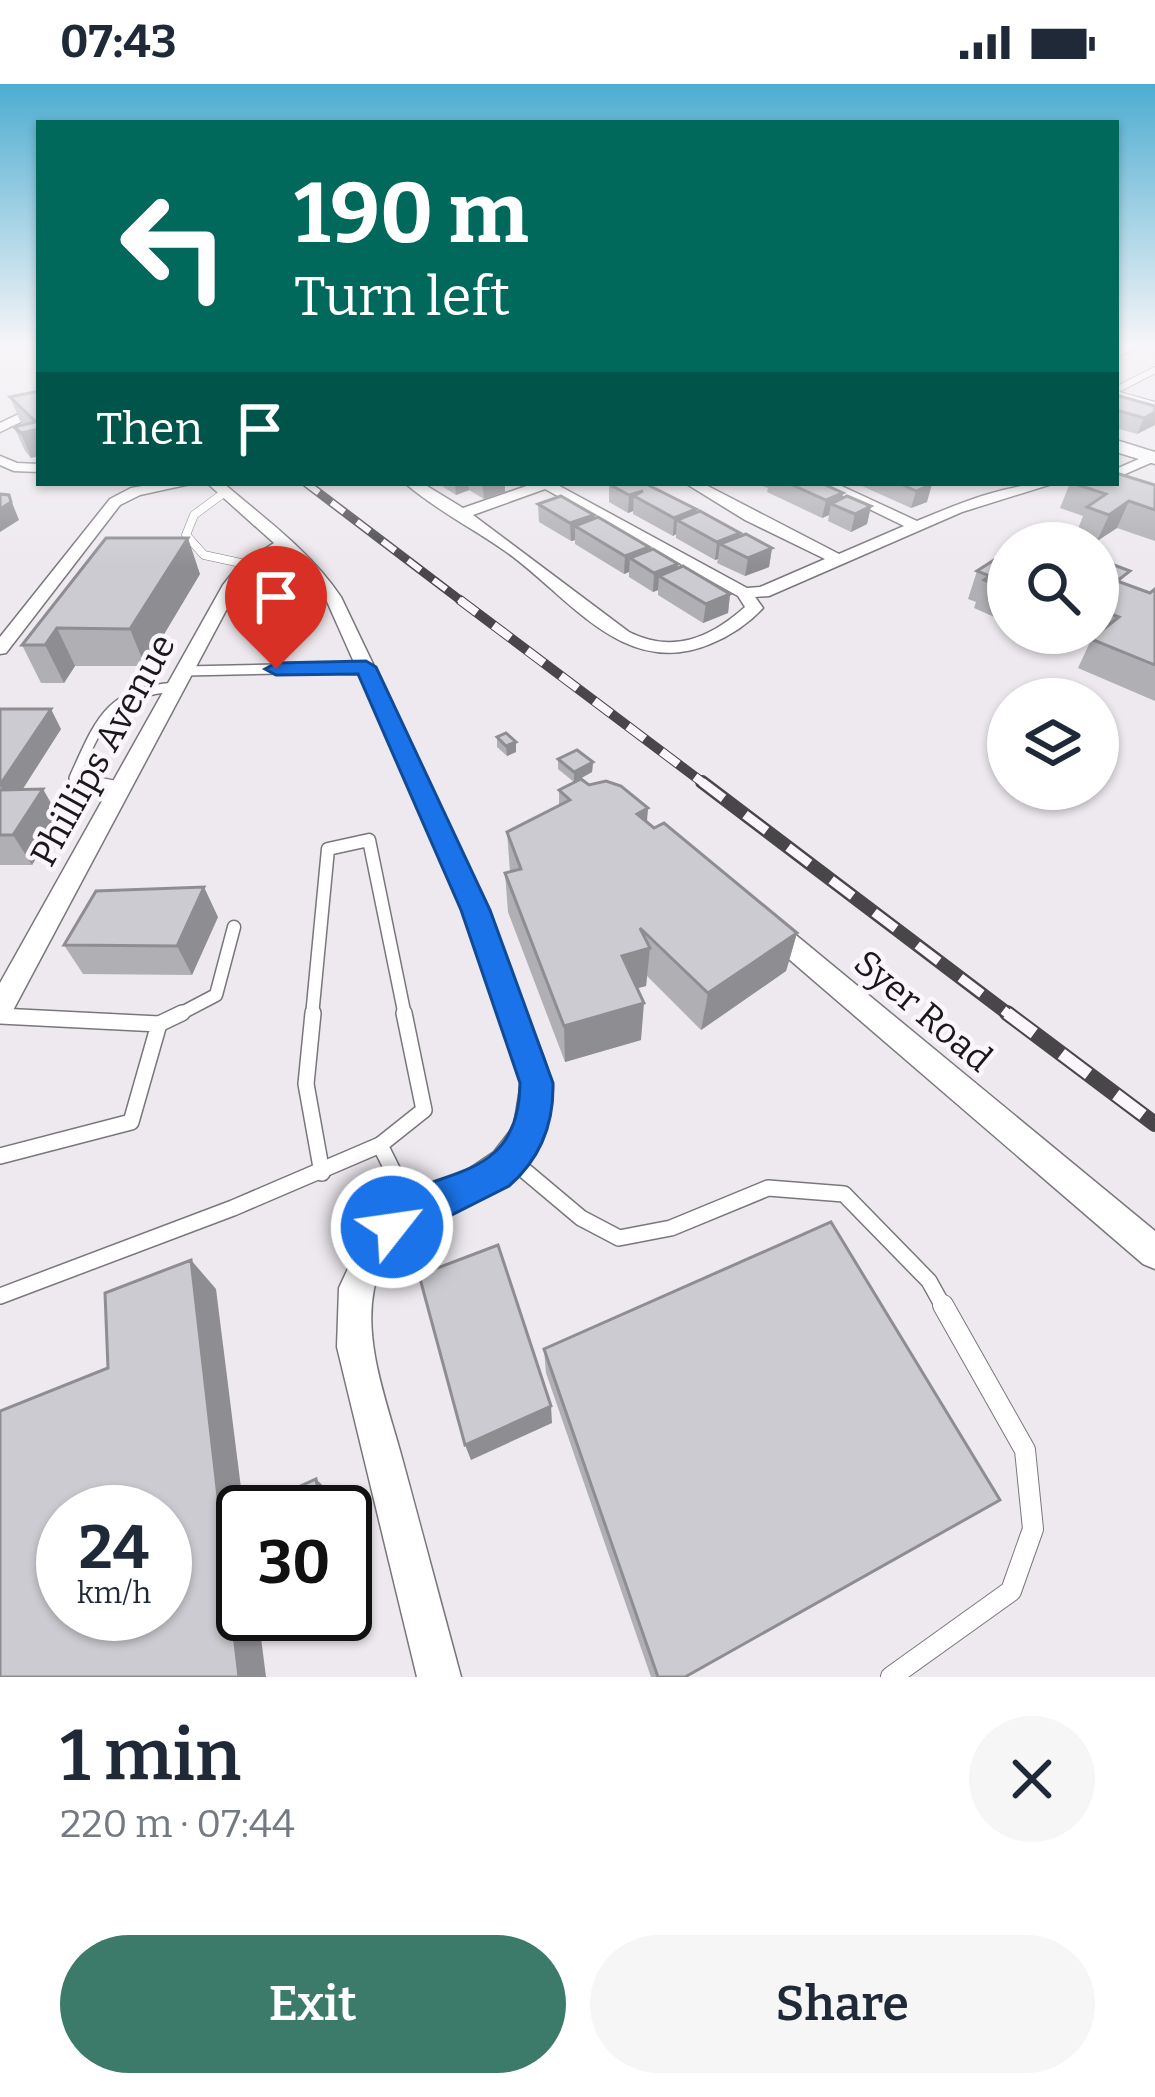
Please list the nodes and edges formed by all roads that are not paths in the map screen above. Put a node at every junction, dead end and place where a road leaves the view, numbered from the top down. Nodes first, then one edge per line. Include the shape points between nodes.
1 (1119, 447) edge
2 (1154, 457) edge
3 (0, 460) edge
4 (36, 468) edge
5 (1119, 473) edge
6 (168, 486) edge
7 (417, 486) edge
8 (539, 486) edge
9 (549, 486) edge
10 (697, 486) edge
11 (829, 486) edge
12 (969, 486) edge
13 (1038, 486) edge
14 (220, 488) edge
15 (611, 493) edge
16 (996, 498) junction
17 (579, 503) junction
18 (461, 514) junction
19 (916, 526) junction
20 (284, 543) junction
21 (839, 560) junction
22 (250, 565) junction
23 (744, 593) junction
24 (0, 649) edge
25 (366, 667) junction
26 (182, 679) junction
27 (120, 788) junction
28 (749, 910) edge
29 (234, 927) dead end
30 (0, 1012) edge
31 (159, 1024) junction
32 (380, 1145) junction
33 (0, 1156) edge
34 (512, 1160) junction
35 (322, 1173) junction
36 (413, 1211) junction
37 (1155, 1252) edge
38 (0, 1296) edge
39 (439, 1677) edge
40 (891, 1677) edge

1 - 2 main road
2 - 5 street
3 - 4 street
6 - 24 street via 115,502
7 - 18 street
8 - 18 street
9 - 17 street
10 - 21 street
11 - 19 street
12 - 16 street
13 - 16 street
14 - 20 street
14 - 22 lane via 185,535 206,559
15 - 17 street
16 - 19 street
17 - 23 street
18 - 23 street via 651,649 676,650 742,621 754,608
19 - 21 street
20 - 22 street, Phillips Avenue
20 - 25 street via 325,582
21 - 23 street
22 - 26 street, Phillips Avenue via 231,585
25 - 26 lane
25 - 34 street via 476,910 536,1083 532,1123
26 - 27 street, Phillips Avenue
26 - 27 lane via 119,698 94,735 74,778
27 - 30 street, Phillips Avenue
28 - 37 street, Syer Road
29 - 31 lane via 216,995
30 - 31 lane
31 - 33 lane via 130,1122
32 - 35 lane
32 - 35 lane via 424,1110 369,840 328,849 306,1084
32 - 36 lane
34 - 36 street
34 - 40 lane via 581,1218 620,1238 671,1228 767,1188 844,1194 929,1281 1024,1450 1033,1528 1011,1591
35 - 38 lane
36 - 39 street via 371,1253 351,1320

